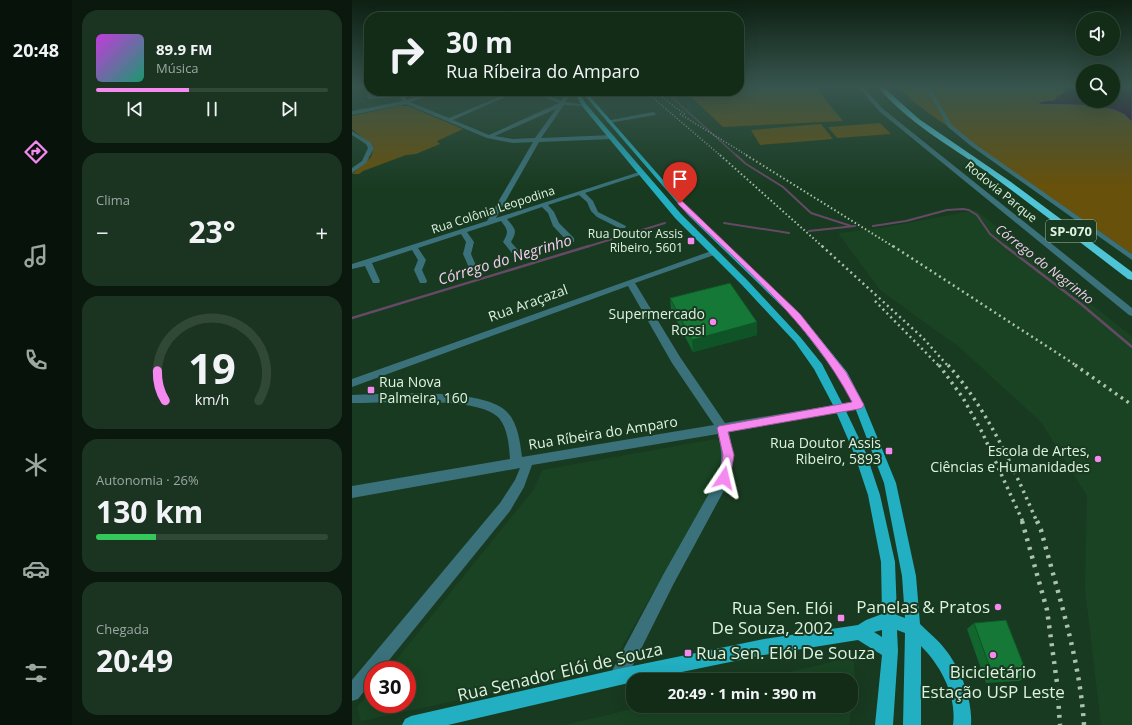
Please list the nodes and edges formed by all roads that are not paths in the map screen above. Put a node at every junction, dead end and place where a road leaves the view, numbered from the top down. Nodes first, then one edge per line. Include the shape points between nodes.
1 (449, 120) edge
2 (527, 120) edge
3 (551, 120) edge
4 (597, 120) edge
5 (616, 120) edge
6 (893, 120) edge
7 (918, 120) edge
8 (946, 120) edge
9 (609, 121) joint
10 (352, 133) edge
11 (489, 137) junction
12 (612, 137) junction
13 (537, 140) junction
14 (352, 162) edge
15 (364, 162) junction
16 (352, 171) edge
17 (641, 173) junction
18 (580, 193) junction
19 (544, 205) junction
20 (503, 218) junction
21 (490, 222) junction
22 (622, 226) dead end
23 (463, 231) junction
24 (571, 240) dead end
25 (414, 247) junction
26 (714, 252) junction
27 (519, 256) dead end
28 (1132, 258) edge
29 (367, 262) junction
30 (352, 267) edge
31 (474, 268) dead end
32 (1132, 277) edge
33 (376, 281) dead end
34 (423, 281) dead end
35 (630, 282) junction
36 (1132, 314) edge
37 (352, 383) edge
38 (352, 399) edge
39 (859, 405) junction
40 (839, 407) junction
41 (722, 428) junction
42 (522, 462) junction
43 (352, 492) edge
44 (889, 620) junction
45 (913, 628) junction
46 (860, 632) junction
47 (890, 651) junction
48 (618, 677) junction
49 (354, 693) edge
50 (411, 725) edge
51 (884, 725) edge
52 (912, 725) edge
53 (962, 725) edge

1 - 11 street
2 - 11 street
3 - 13 street
4 - 12 main road
5 - 9 street
6 - 36 street, Rodovia Parque
7 - 32 highway, SP-070
8 - 28 street via 950,126 973,145
9 - 39 main road via 690,214 797,316 843,375
10 - 15 street via 368,143 371,148
11 - 13 street via 513,141
12 - 13 street
12 - 17 main road
13 - 21 street
14 - 15 street
15 - 16 street
17 - 18 street, Rua Colônia Leopodina
17 - 26 main road via 678,216
18 - 19 street, Rua Colônia Leopodina
18 - 22 street via 591,202 596,213
19 - 20 street, Rua Colônia Leopodina
19 - 24 street via 551,212 556,224
20 - 21 street, Rua Colônia Leopodina
20 - 27 street via 512,230 507,242
21 - 23 street, Rua Colônia Leopodina
23 - 25 street, Rua Colônia Leopodina
23 - 31 street via 470,242 467,254
25 - 29 street, Rua Colônia Leopodina
25 - 34 street via 422,260 418,270
26 - 35 street, Rua Araçazal
26 - 40 main road via 798,340 818,367
29 - 30 street, Rua Colônia Leopodina
29 - 33 street
35 - 37 street, Rua Araçazal
35 - 41 street via 676,360
38 - 42 street via 448,399 484,404 501,414 509,424
39 - 40 street, Rua Ríbeira do Amparo
39 - 45 main road via 890,483 896,506 909,576
40 - 41 street, Rua Ríbeira do Amparo
40 - 44 main road via 860,453 874,495 888,562
41 - 42 street, Rua Ríbeira do Amparo
41 - 48 street via 728,455 722,483
42 - 43 street, Rua Ríbeira do Amparo
42 - 49 street via 520,483 505,507
44 - 45 main road
44 - 46 main road, Rua Senador Elói de Souza via 871,625
44 - 47 main road
45 - 52 main road
45 - 53 main road via 934,648 945,663 956,685 963,716
46 - 47 main road
46 - 48 main road, Rua Senador Elói de Souza via 764,647
47 - 51 main road
48 - 50 main road, Rua Senador Elói de Souza

